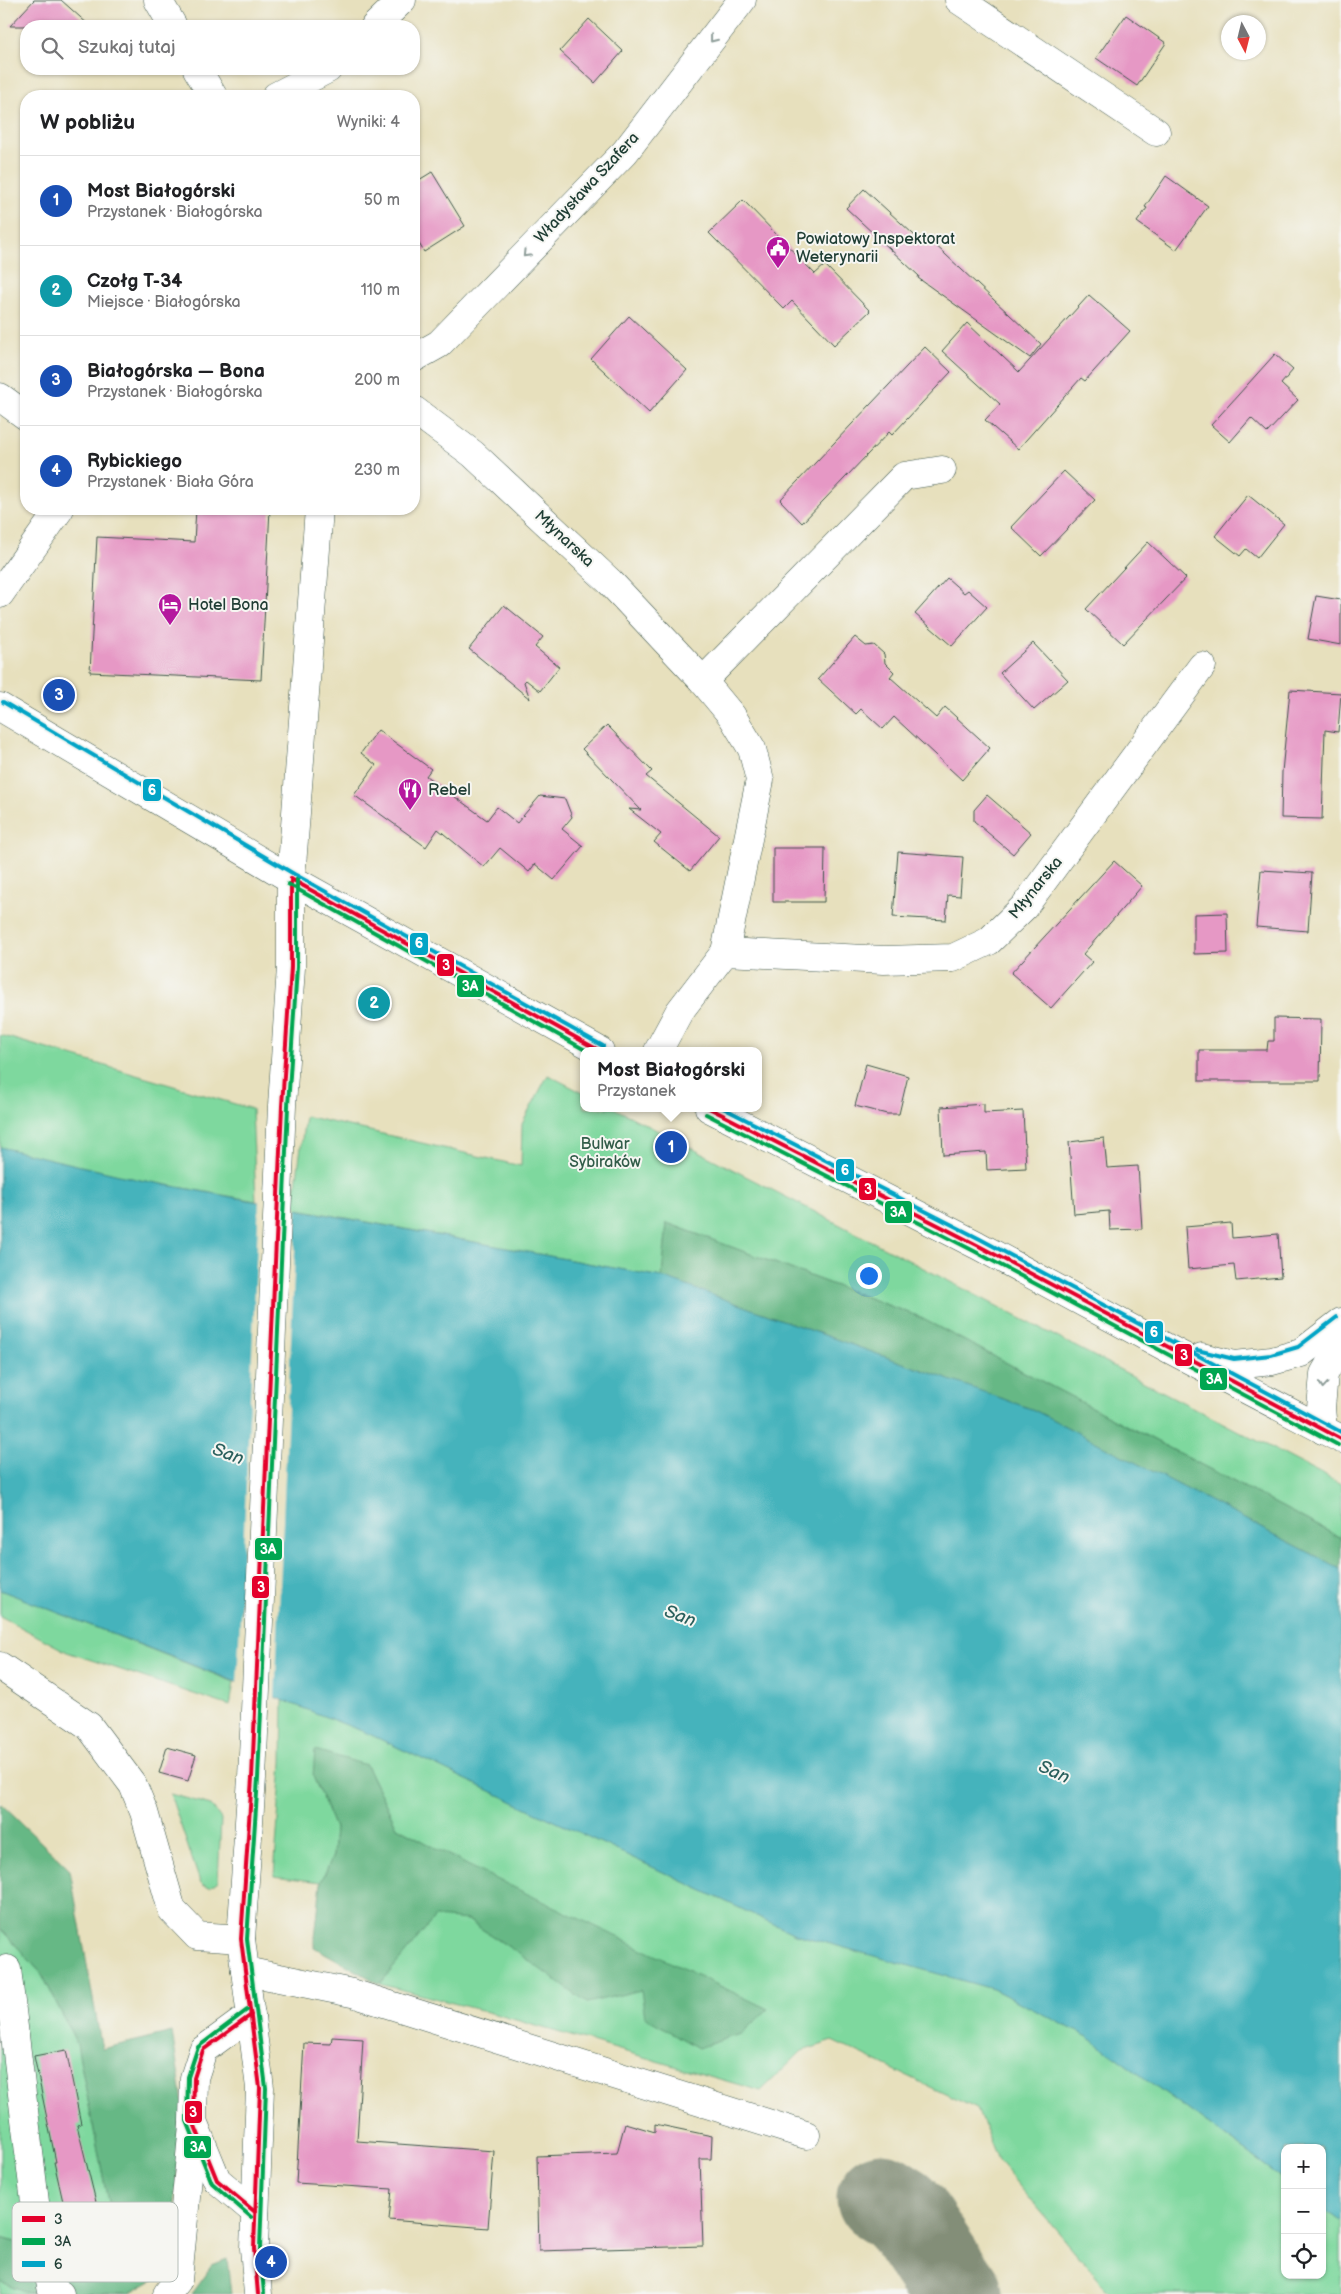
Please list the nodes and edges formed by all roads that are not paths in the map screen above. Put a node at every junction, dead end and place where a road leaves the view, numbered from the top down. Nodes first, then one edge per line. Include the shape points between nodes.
1 (158, 0) edge
2 (402, 0) edge
3 (742, 0) edge
4 (959, 0) edge
5 (170, 20) edge
6 (382, 20) edge
7 (201, 75) edge
8 (316, 75) edge
9 (210, 90) edge
10 (288, 90) edge
11 (1156, 132) dead end
12 (420, 355) edge
13 (0, 397) edge
14 (20, 412) edge
15 (420, 414) edge
16 (942, 470) dead end
17 (56, 515) edge
18 (319, 515) edge
19 (0, 594) edge
20 (1202, 666) dead end
21 (703, 682) junction
22 (0, 706) edge
23 (290, 879) junction
24 (725, 952) junction
25 (593, 1047) edge
26 (660, 1047) edge
27 (717, 1112) edge
28 (1341, 1322) edge
29 (1341, 1344) edge
30 (1171, 1350) junction
31 (1332, 1434) edge
32 (0, 1666) edge
33 (242, 1938) junction
34 (7, 1969) dead end
35 (245, 1971) junction
36 (251, 2015) junction
37 (193, 2121) junction
38 (806, 2134) dead end
39 (35, 2202) edge
40 (255, 2212) junction
41 (178, 2280) edge
42 (50, 2282) edge
43 (176, 2282) edge
44 (60, 2294) edge
45 (167, 2294) edge
46 (258, 2294) edge

1 - 5 street
2 - 6 street
3 -> 12 street, Władysława Szafera via 625,152 439,344
4 - 11 street
7 - 9 street
8 - 10 street
13 - 14 street
15 - 21 street, Młynarska via 473,454 603,576
16 - 21 street via 904,476
17 - 19 street
18 - 23 street
20 - 24 street, Młynarska via 1024,907 989,941 953,958 884,960
21 - 24 street, Młynarska via 732,716 752,749 760,780
22 - 23 street
23 - 25 street
23 - 33 street via 291,967
24 - 26 street, Młynarska via 679,1012
27 - 30 street via 977,1245
28 - 30 street via 1301,1353 1272,1361 1234,1365
29 -> 31 street via 1324,1374 1321,1408
30 - 31 street
32 - 33 street via 89,1726 133,1785 172,1910 197,1936
33 - 35 street
34 - 39 street
35 - 36 street
35 - 38 street via 352,1993
36 - 37 street via 204,2050 194,2078
36 - 40 street via 260,2088
37 - 40 street via 218,2180
37 - 41 street
40 - 46 street
42 - 44 street via 52,2291
43 - 45 street

